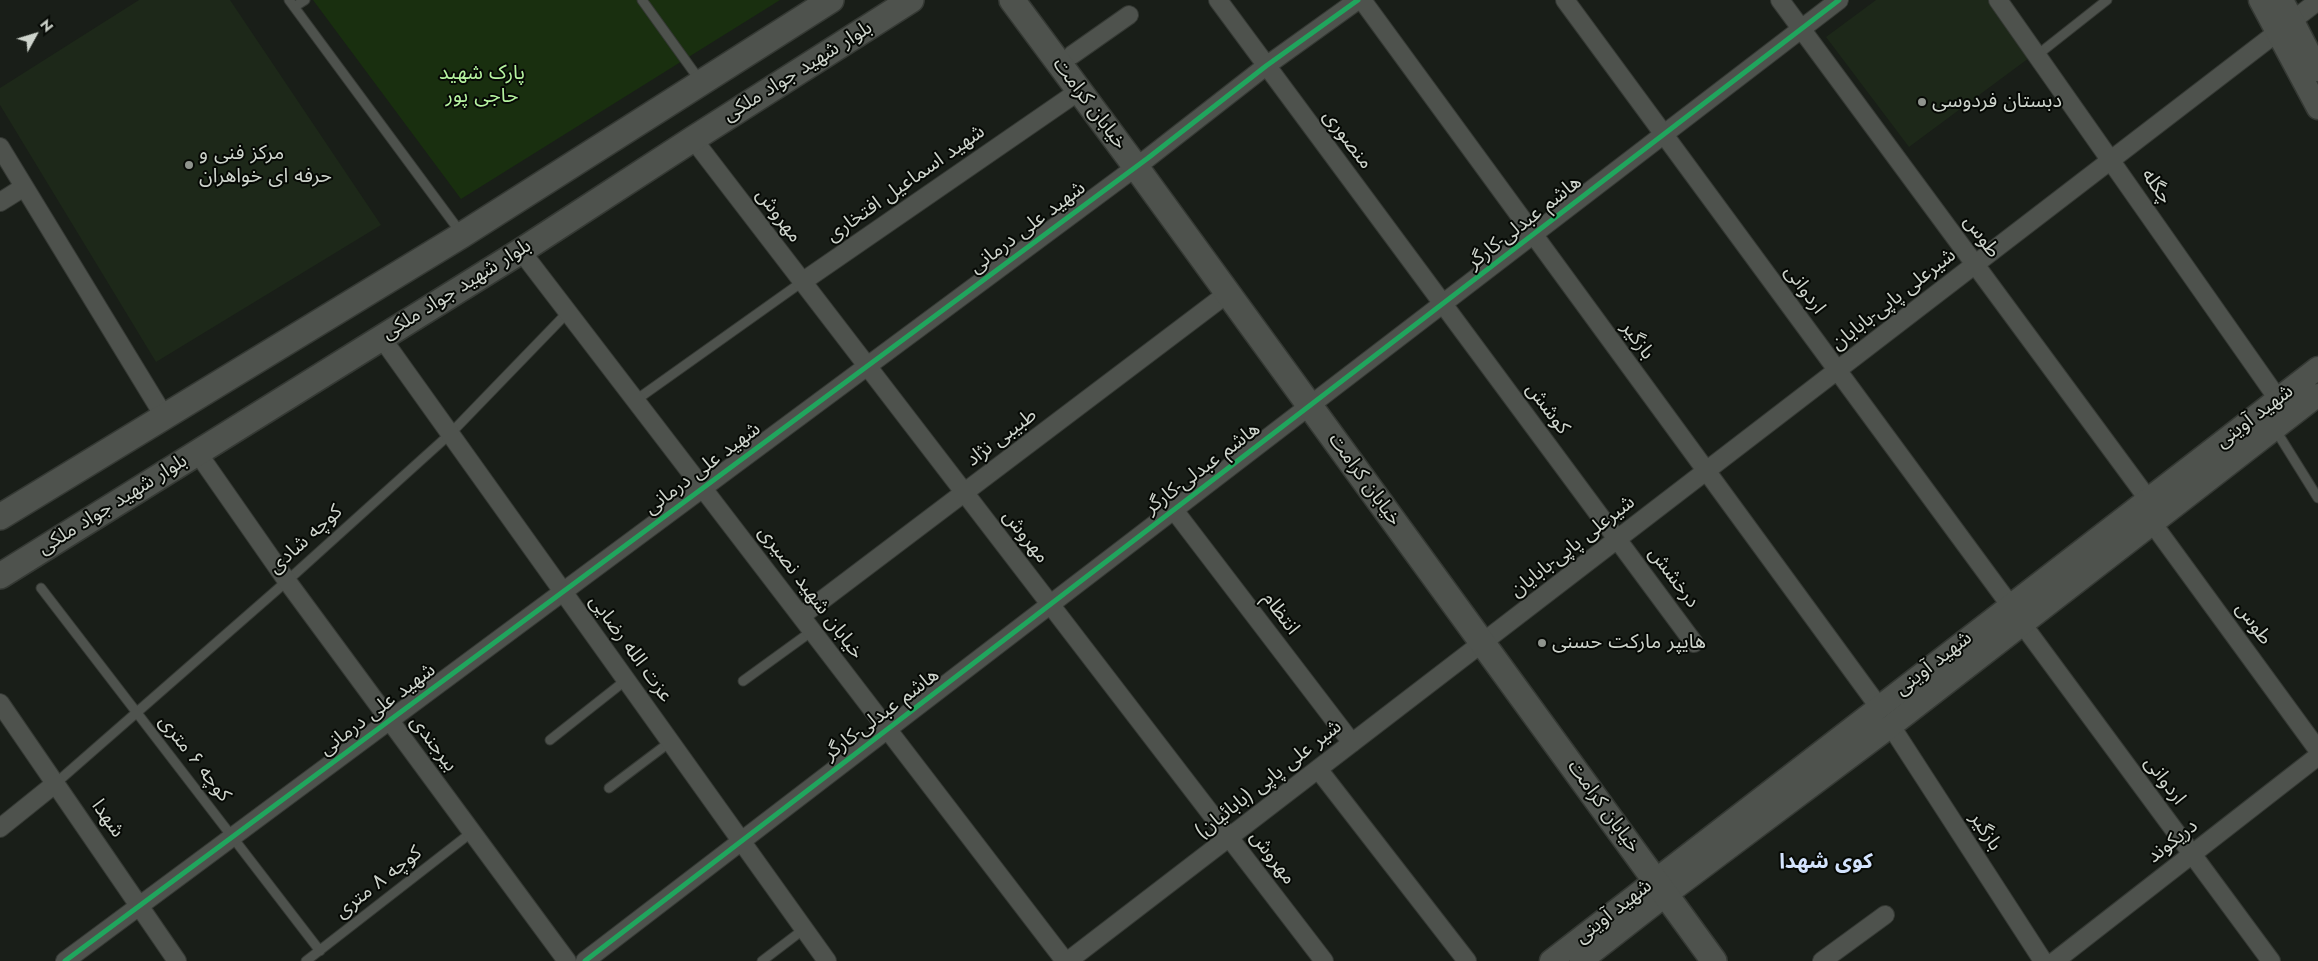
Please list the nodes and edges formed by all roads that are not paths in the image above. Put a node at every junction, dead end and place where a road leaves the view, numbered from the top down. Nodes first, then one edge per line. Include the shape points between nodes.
1 (306, 0) edge
2 (642, 0) edge
3 (830, 0) edge
4 (910, 0) edge
5 (1012, 0) edge
6 (1031, 0) edge
7 (1218, 0) edge
8 (1360, 0) edge
9 (1564, 0) edge
10 (1780, 0) edge
11 (1839, 0) edge
12 (1998, 0) edge
13 (2107, 0) edge
14 (2260, 0) edge
15 (2282, 0) edge
16 (2318, 1) edge
17 (292, 4) edge
18 (1129, 15) dead end
19 (2285, 27) junction
20 (1801, 29) junction
21 (1072, 55) junction
22 (2036, 56) junction
23 (1266, 66) junction
24 (2318, 70) edge
25 (701, 83) junction
26 (1079, 90) junction
27 (2318, 108) edge
28 (1664, 135) junction
29 (692, 139) junction
30 (0, 147) edge
31 (2111, 159) junction
32 (1142, 162) junction
33 (24, 187) junction
34 (0, 202) edge
35 (462, 235) junction
36 (1533, 235) junction
37 (521, 251) junction
38 (1975, 264) junction
39 (802, 282) junction
40 (1228, 293) junction
41 (1443, 304) junction
42 (568, 312) junction
43 (381, 337) junction
44 (867, 366) junction
45 (2318, 368) edge
46 (1837, 370) junction
47 (2318, 395) edge
48 (2278, 399) junction
49 (636, 400) junction
50 (1315, 402) junction
51 (164, 416) junction
52 (2275, 429) junction
53 (450, 434) junction
54 (197, 452) junction
55 (1706, 471) junction
56 (703, 488) junction
57 (964, 492) junction
58 (2318, 498) edge
59 (2148, 499) junction
60 (1174, 510) junction
61 (0, 517) edge
62 (2153, 524) junction
63 (1617, 539) junction
64 (0, 576) edge
65 (287, 581) junction
66 (41, 588) dead end
67 (563, 592) junction
68 (1050, 604) junction
69 (2010, 605) junction
70 (800, 616) junction
71 (2022, 625) junction
72 (812, 631) junction
73 (1489, 637) junction
74 (1694, 643) dead end
75 (626, 680) junction
76 (743, 681) dead end
77 (0, 703) edge
78 (1878, 708) junction
79 (137, 712) junction
80 (389, 720) junction
81 (1891, 726) junction
82 (888, 730) junction
83 (550, 740) dead end
84 (670, 742) junction
85 (1352, 743) junction
86 (2318, 750) edge
87 (2318, 756) edge
88 (1318, 769) junction
89 (56, 783) junction
90 (609, 788) dead end
91 (0, 828) edge
92 (472, 832) junction
93 (232, 837) junction
94 (1229, 837) junction
95 (742, 841) junction
96 (2192, 854) junction
97 (1667, 882) junction
98 (140, 905) junction
99 (1885, 915) dead end
100 (804, 929) junction
101 (320, 951) junction
102 (65, 961) edge
103 (177, 961) edge
104 (306, 961) edge
105 (567, 961) edge
106 (585, 961) edge
107 (762, 961) edge
108 (827, 961) edge
109 (1066, 961) edge
110 (1324, 961) edge
111 (1467, 961) edge
112 (1551, 961) edge
113 (1581, 961) edge
114 (1714, 961) edge
115 (1733, 961) edge
116 (1822, 961) edge
117 (2043, 961) edge
118 (2055, 961) edge
119 (2271, 961) edge

1 - 17 lane
2 - 25 lane
3 - 25 main road
4 - 29 main road, بلوار شهید جواد ملکی
5 - 26 main road, خیابان کرامت
6 - 21 main road, خیابان کرامت
7 - 23 street, منصوری
8 - 23 street, شهید علی درمانی
8 - 36 street, بازگیر
9 - 28 street, اردوانی
10 - 20 street, طوس
11 - 20 street, هاشم عبدلی-کارگر
12 - 22 street, چگله
13 - 22 lane
14 - 19 street
15 - 19 street
16 - 19 street, شیرعلی پاپی-بابایان
17 - 35 lane
18 - 21 street
19 - 24 street
19 - 27 street
19 - 31 street, شیرعلی پاپی-بابایان
20 - 28 street, هاشم عبدلی-کارگر
20 - 38 street, طوس
21 - 32 main road, خیابان کرامت
22 - 31 street, چگله
23 - 32 street, شهید علی درمانی
23 - 41 street, منصوری
25 - 35 main road
26 - 32 main road, خیابان کرامت
26 - 39 street, شهید اسماعیل افتخاری
28 - 36 street, هاشم عبدلی-کارگر
28 - 46 street, اردوانی
29 - 37 main road, بلوار شهید جواد ملکی
29 - 39 street, مهروش
30 - 33 street
31 - 38 street, شیرعلی پاپی-بابایان
31 - 48 street, چگله
32 - 40 main road, خیابان کرامت
32 - 44 street, شهید علی درمانی
32 - 50 main road, خیابان کرامت
33 - 34 street
33 - 51 street
35 - 51 main road
36 - 41 street, هاشم عبدلی-کارگر
36 - 55 street, بازگیر
37 - 42 street, خیابان شهید نصیری
37 - 43 main road, بلوار شهید جواد ملکی
38 - 46 street, شیرعلی پاپی-بابایان
38 - 59 street, طوس
39 - 44 street, مهروش
39 - 49 lane, شهید اسماعیل افتخاری
40 - 50 main road, خیابان کرامت
40 - 57 street, طبیبی نژاد
41 - 50 street, هاشم عبدلی-کارگر
41 - 63 street, کوشش
42 - 49 street, خیابان شهید نصیری
42 - 53 lane, کوچه شادی
43 - 53 street, عزت الله رضایی
43 - 54 main road, بلوار شهید جواد ملکی
44 - 56 street, شهید علی درمانی
44 - 57 street, مهروش
45 - 48 street, شهید آوینی
46 - 55 street, شیرعلی پاپی-بابایان
46 - 69 street, اردوانی
47 - 52 street, شهید آوینی
48 - 59 street, شهید آوینی
49 - 56 street, خیابان شهید نصیری
50 - 60 street, هاشم عبدلی-کارگر
50 - 73 main road, خیابان کرامت
51 - 61 main road
52 - 58 lane
52 - 62 street, شهید آوینی
53 - 65 lane, کوچه شادی
53 - 67 street, عزت الله رضایی
54 - 64 main road, بلوار شهید جواد ملکی
54 - 65 street, بیرجندی
55 - 63 street, شیرعلی پاپی-بابایان
55 - 78 street, بازگیر
56 - 67 street, شهید علی درمانی
56 - 70 street, خیابان شهید نصیری
57 - 68 street, مهروش
57 - 70 street, طبیبی نژاد
59 - 69 street, شهید آوینی
60 - 68 street, هاشم عبدلی-کارگر
60 - 85 street, انتظام
62 - 71 street, شهید آوینی
62 - 86 street, طوس
63 - 73 street, شیرعلی پاپی-بابایان
63 - 74 street, درخشش
65 - 79 lane, کوچه شادی
65 - 80 street, بیرجندی
66 - 79 lane, کوچه ۶ متری
67 - 75 street, عزت الله رضایی
67 - 80 street, شهید علی درمانی
68 - 82 street, هاشم عبدلی-کارگر
68 - 94 street, مهروش
69 - 78 street, شهید آوینی
70 - 72 street, خیابان شهید نصیری
71 - 81 street, شهید آوینی
71 - 96 street, اردوانی
72 - 76 lane
72 - 82 street, خیابان شهید نصیری
73 - 85 street, شیر علی پاپی (بابائیان)
73 - 97 main road, خیابان کرامت
75 - 83 lane
75 - 84 street, عزت الله رضایی
77 - 89 street, شهدا
78 - 97 street, شهید آوینی
79 - 89 lane, کوچه شادی
79 - 93 lane, کوچه ۶ متری
80 - 92 street, بیرجندی
80 - 93 street, شهید علی درمانی
81 - 97 street, شهید آوینی
81 - 117 street, بازگیر
82 - 95 street, هاشم عبدلی-کارگر
82 - 109 street, خیابان شهید نصیری
84 - 90 lane
84 - 95 street, عزت الله رضایی
85 - 88 street, شیر علی پاپی (بابائیان)
87 - 96 street, دریکوند
88 - 94 street, شیر علی پاپی (بابائیان)
88 - 111 street
89 - 91 street
89 - 98 street, شهدا
92 - 101 lane, کوچه ۸ متری
92 - 105 street, بیرجندی
93 - 98 street, شهید علی درمانی
93 - 101 lane, کوچه ۶ متری
94 - 109 street, شیر علی پاپی (بابائیان)
94 - 110 street, مهروش
95 - 100 street, عزت الله رضایی
95 - 106 street, هاشم عبدلی-کارگر
96 - 118 street, دریکوند
96 - 119 street, اردوانی
97 - 112 street, شهید آوینی
97 - 113 street, شهید آوینی
97 - 114 main road, خیابان کرامت
97 - 115 main road, خیابان کرامت
98 - 102 street, شهید علی درمانی
98 - 103 street, شهدا
99 - 116 street
100 - 107 lane
100 - 108 street, عزت الله رضایی
101 - 104 lane, کوچه ۸ متری

